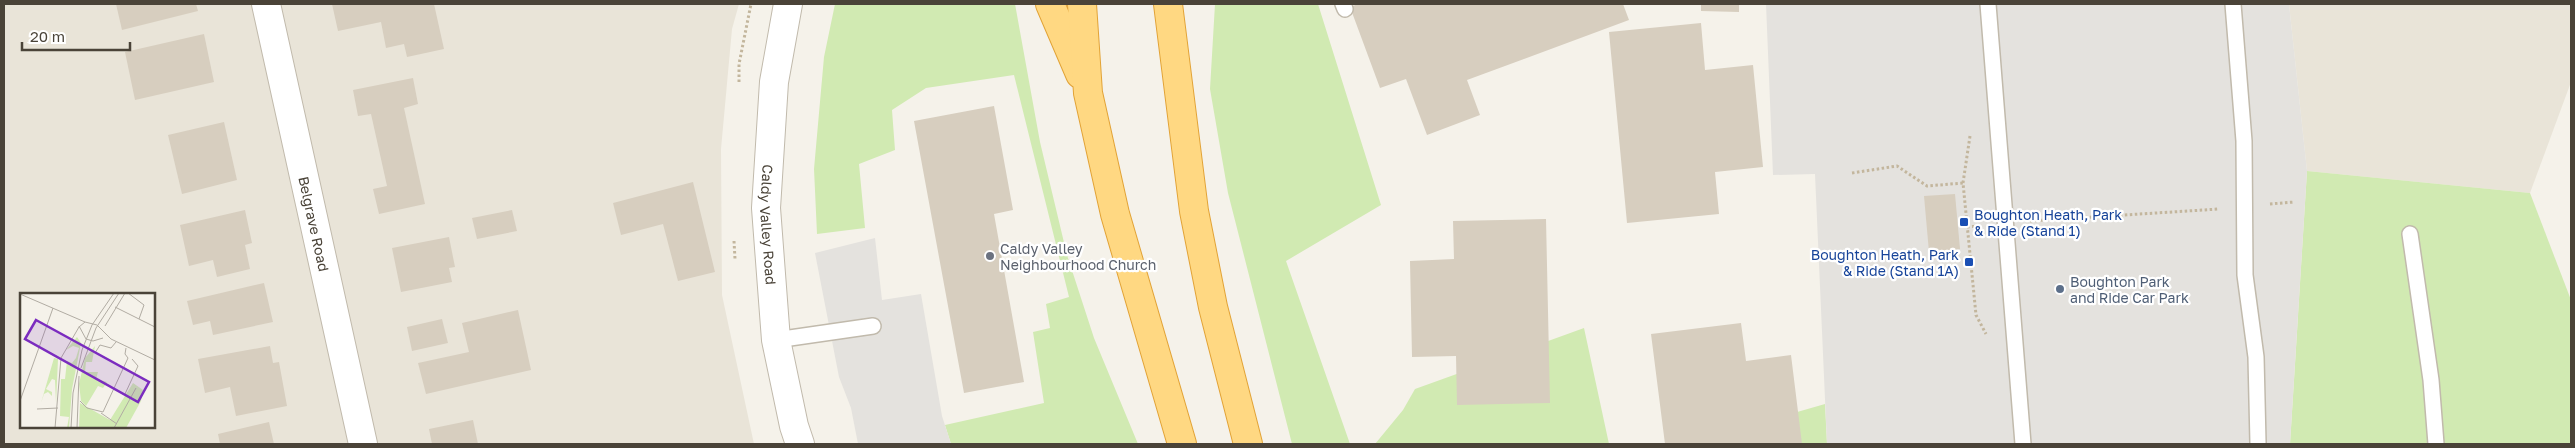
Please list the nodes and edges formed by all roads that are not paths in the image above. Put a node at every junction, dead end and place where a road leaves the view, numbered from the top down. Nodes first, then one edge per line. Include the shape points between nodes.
1 (266, 4) edge
2 (788, 4) edge
3 (1050, 4) edge
4 (1082, 4) edge
5 (1168, 4) edge
6 (1183, 4) edge
7 (1988, 4) edge
8 (2233, 4) edge
9 (1174, 51) junction
10 (1088, 93) junction
11 (2410, 234) dead end
12 (873, 326) dead end
13 (776, 340) junction
14 (2258, 442) dead end
15 (363, 444) edge
16 (800, 444) edge
17 (1182, 444) edge
18 (1248, 444) edge
19 (2023, 444) edge
20 (2436, 444) edge

1 - 15 street, Belgrave Road
2 - 13 street, Caldy Valley Road via 774,82 766,208
3 - 10 highway
4 - 10 highway
5 - 9 highway
6 - 9 highway
7 - 19 lane
8 - 14 lane via 2244,141 2245,275 2256,357
9 - 18 highway via 1194,211 1213,307
10 - 17 highway via 1115,214
11 - 20 lane via 2431,380
12 - 13 lane
13 - 16 street, Caldy Valley Road

